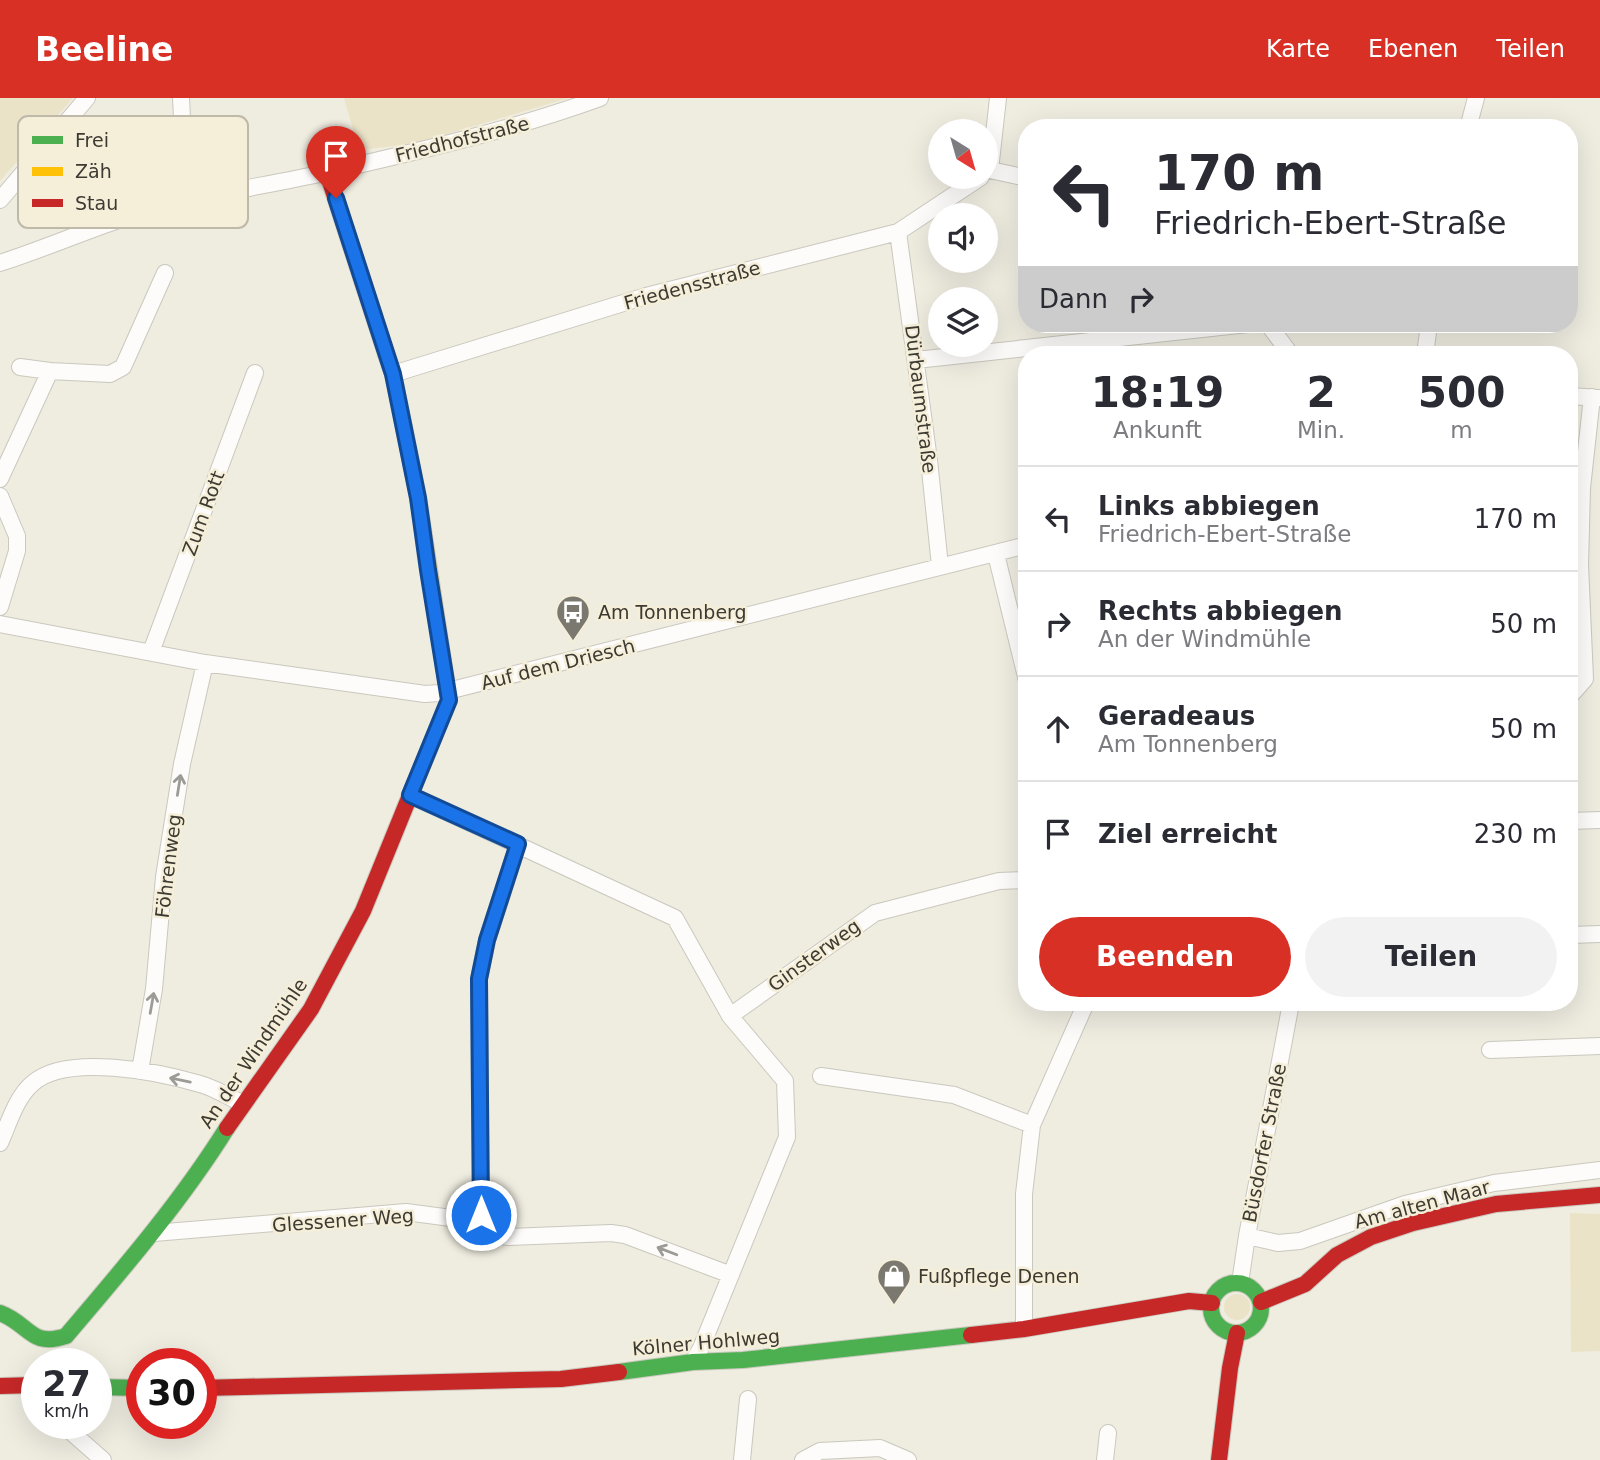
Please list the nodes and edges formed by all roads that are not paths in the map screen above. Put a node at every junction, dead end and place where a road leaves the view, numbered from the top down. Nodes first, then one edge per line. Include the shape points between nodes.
1 (87, 98) edge
2 (181, 98) edge
3 (600, 98) edge
4 (998, 98) edge
5 (1476, 98) edge
6 (72, 116) edge
7 (182, 116) edge
8 (994, 119) edge
9 (1470, 119) edge
10 (327, 172) junction
11 (998, 175) edge
12 (1018, 177) edge
13 (18, 179) edge
14 (248, 189) edge
15 (962, 189) edge
16 (0, 200) edge
17 (92, 228) edge
18 (898, 232) junction
19 (0, 263) edge
20 (165, 273) dead end
21 (1165, 333) edge
22 (1045, 346) edge
23 (1018, 349) edge
24 (916, 360) junction
25 (20, 368) dead end
26 (50, 371) junction
27 (255, 373) dead end
28 (393, 374) junction
29 (1578, 396) edge
30 (1596, 397) edge
31 (0, 479) edge
32 (0, 496) edge
33 (1578, 531) edge
34 (1018, 548) edge
35 (996, 554) junction
36 (940, 566) junction
37 (1578, 595) edge
38 (0, 607) edge
39 (0, 624) edge
40 (1018, 640) edge
41 (150, 652) junction
42 (205, 663) junction
43 (1578, 688) edge
44 (448, 691) junction
45 (410, 795) junction
46 (1600, 820) edge
47 (1578, 821) edge
48 (518, 844) junction
49 (1018, 880) edge
50 (1600, 934) edge
51 (1578, 935) edge
52 (1082, 1011) edge
53 (1289, 1011) edge
54 (730, 1016) junction
55 (1600, 1046) edge
56 (1490, 1050) dead end
57 (140, 1071) junction
58 (821, 1076) dead end
59 (243, 1104) junction
60 (1032, 1125) junction
61 (0, 1143) edge
62 (1600, 1170) edge
63 (1600, 1195) edge
64 (153, 1233) junction
65 (481, 1233) junction
66 (1247, 1236) junction
67 (731, 1275) junction
68 (1240, 1283) junction
69 (1261, 1303) junction
70 (1212, 1304) junction
71 (0, 1313) edge
72 (1024, 1329) junction
73 (1237, 1333) junction
74 (693, 1362) junction
75 (21, 1386) edge
76 (0, 1387) edge
77 (217, 1388) edge
78 (747, 1399) dead end
79 (1108, 1433) dead end
80 (79, 1439) edge
81 (103, 1460) edge
82 (742, 1460) edge
83 (803, 1460) edge
84 (908, 1460) edge
85 (1105, 1460) edge
86 (1219, 1460) edge

1 - 6 street
2 - 7 street
3 - 10 street, Friedhofstraße via 547,117
4 - 8 street
5 - 9 street
10 - 14 street, Friedhofstraße
10 - 28 main road
11 - 12 street
13 - 16 street
15 - 18 street, Friedensstraße
17 - 19 street, Friedhofstraße
18 - 24 street, Dürbaumstraße
18 - 28 street, Friedensstraße via 646,296
20 - 26 street via 123,367 110,374
21 - 22 street
23 - 24 street
24 - 36 street, Dürbaumstraße
25 - 26 street
26 - 31 street
27 - 41 street, Zum Rott
28 - 44 main road
29 - 30 street
30 - 33 street
32 - 38 street via 17,536
34 - 35 street, Auf dem Driesch
35 - 36 street, Auf dem Driesch
35 - 40 street
36 - 44 street, Auf dem Driesch
37 - 43 street via 1586,679
39 - 41 street, Auf dem Driesch
41 - 42 street, Auf dem Driesch
42 - 44 street, Auf dem Driesch via 425,694
57 -> 42 street, Föhrenweg via 182,764
44 - 45 main road, An der Windmühle via 446,711
45 - 48 street
45 - 59 main road, An der Windmühle via 363,911 311,1009
46 - 47 street
48 - 54 street via 676,918
48 - 65 street via 479,979
49 - 54 street, Ginsterweg via 875,912
50 - 51 street
52 - 60 street
53 - 66 street, Büsdorfer Straße
54 - 67 street via 785,1081 787,1137
55 - 56 street
59 -> 57 street via 202,1084
57 - 61 street via 73,1066 43,1076 23,1094
58 - 60 street via 954,1095
59 - 64 main road, An der Windmühle
60 - 72 street via 1024,1194
62 - 66 street, Am alten Maar via 1494,1183 1418,1201 1300,1241 1278,1244
63 - 69 main road via 1496,1204 1371,1237 1337,1255 1305,1284
64 - 65 street, Glessener Weg via 406,1212 451,1218
64 - 71 main road, An der Windmühle via 66,1336 51,1342 36,1338 10,1315
67 -> 65 street, Glessener Weg via 625,1235 509,1237
66 - 68 street, Büsdorfer Straße
67 - 74 street
68 - 69 main road via 1254,1289
68 - 70 main road via 1225,1285
69 - 73 main road via 1253,1326
70 - 72 main road, Kölner Hohlweg via 1189,1301
70 - 73 main road via 1217,1324
72 - 74 main road, Kölner Hohlweg
73 - 86 main road
74 - 77 main road, Kölner Hohlweg via 561,1379
75 - 76 main road
78 - 82 street
79 - 85 street
80 - 81 street
83 - 84 street via 820,1451 880,1448

